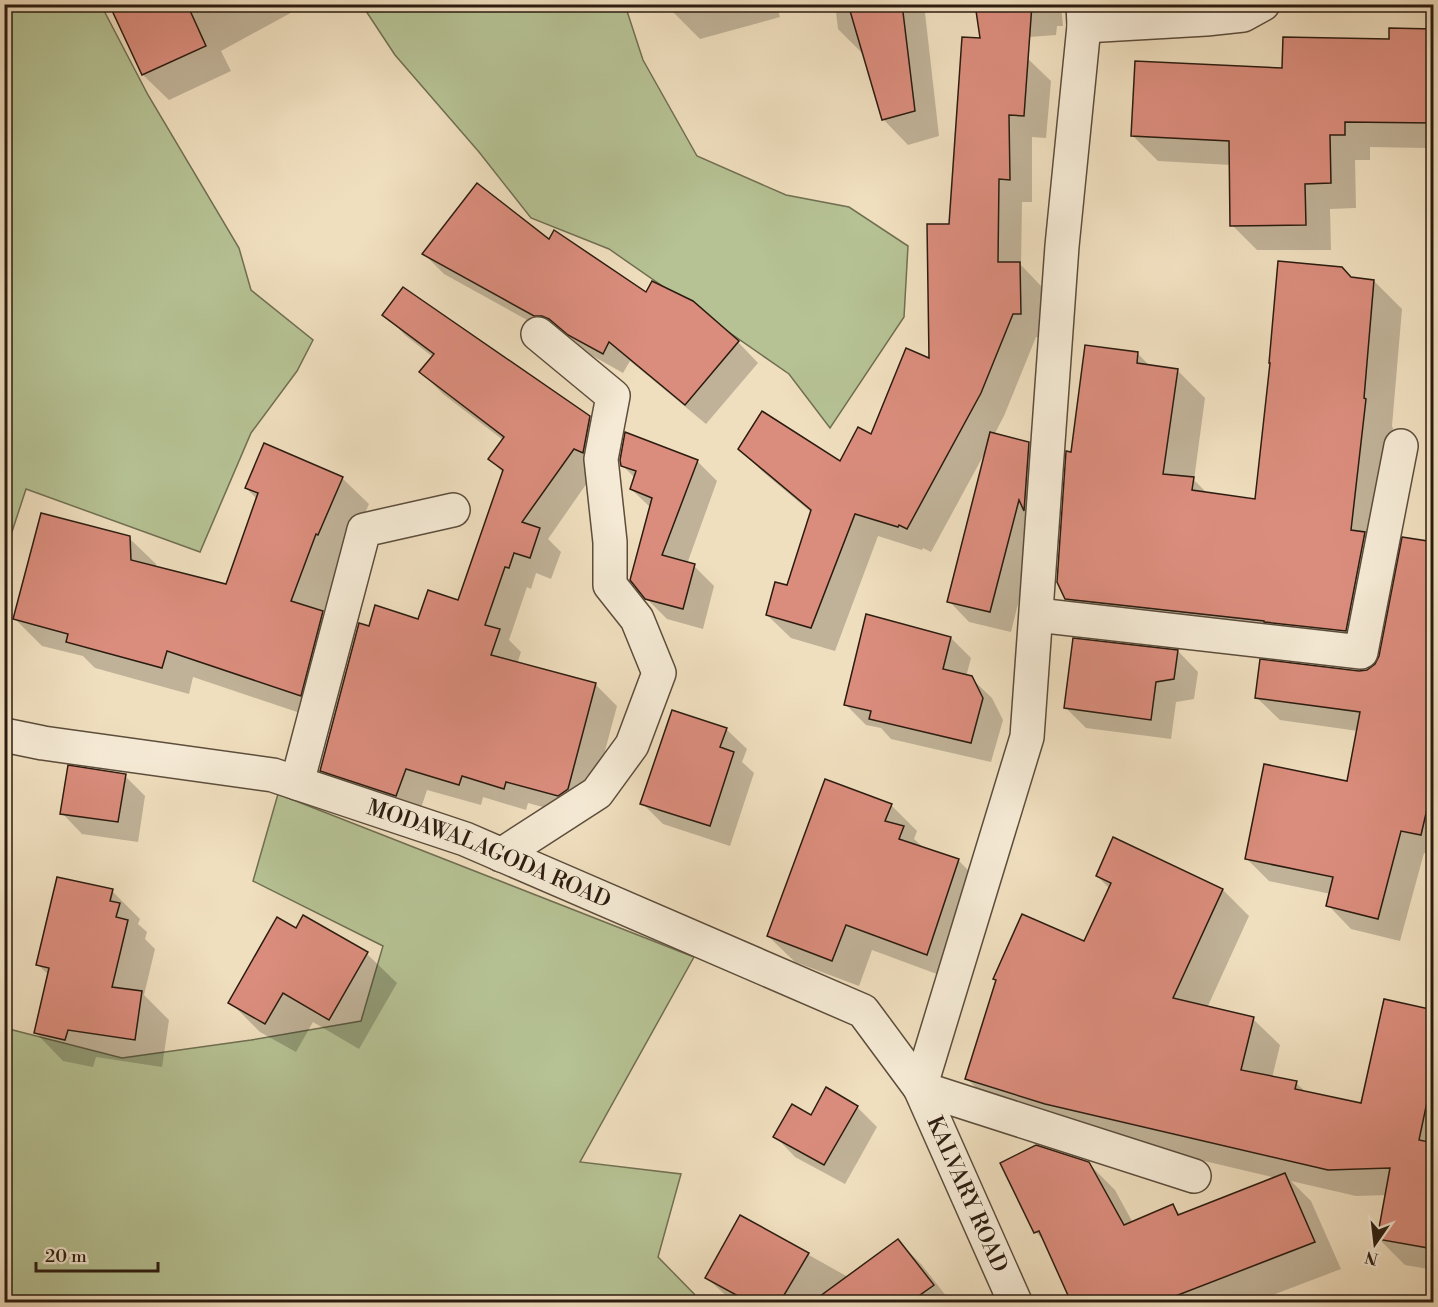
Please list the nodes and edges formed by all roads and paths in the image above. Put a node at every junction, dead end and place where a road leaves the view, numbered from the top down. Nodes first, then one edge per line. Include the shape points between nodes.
1 (1263, 4) edge
2 (1084, 15) edge
3 (538, 334) dead end
4 (1401, 446) dead end
5 (453, 510) dead end
6 (1037, 615) junction
7 (4, 735) edge
8 (297, 783) junction
9 (501, 855) junction
10 (920, 1088) junction
11 (1194, 1176) dead end
12 (1015, 1302) edge

1 - 2 street via 1243,15 1215,18
2 - 6 street via 1062,246
3 - 9 street via 614,396 601,459 610,542 610,585 637,619 659,673 632,745 597,794
4 - 6 street via 1361,652
5 - 8 street via 364,530
6 - 10 street via 1027,737
7 - 8 street, MODAWALAGODA ROAD via 273,775
8 - 9 street, MODAWALAGODA ROAD via 465,839
9 - 10 street, MODAWALAGODA ROAD via 863,1011
10 - 11 street
10 - 12 street, KALVARY ROAD

